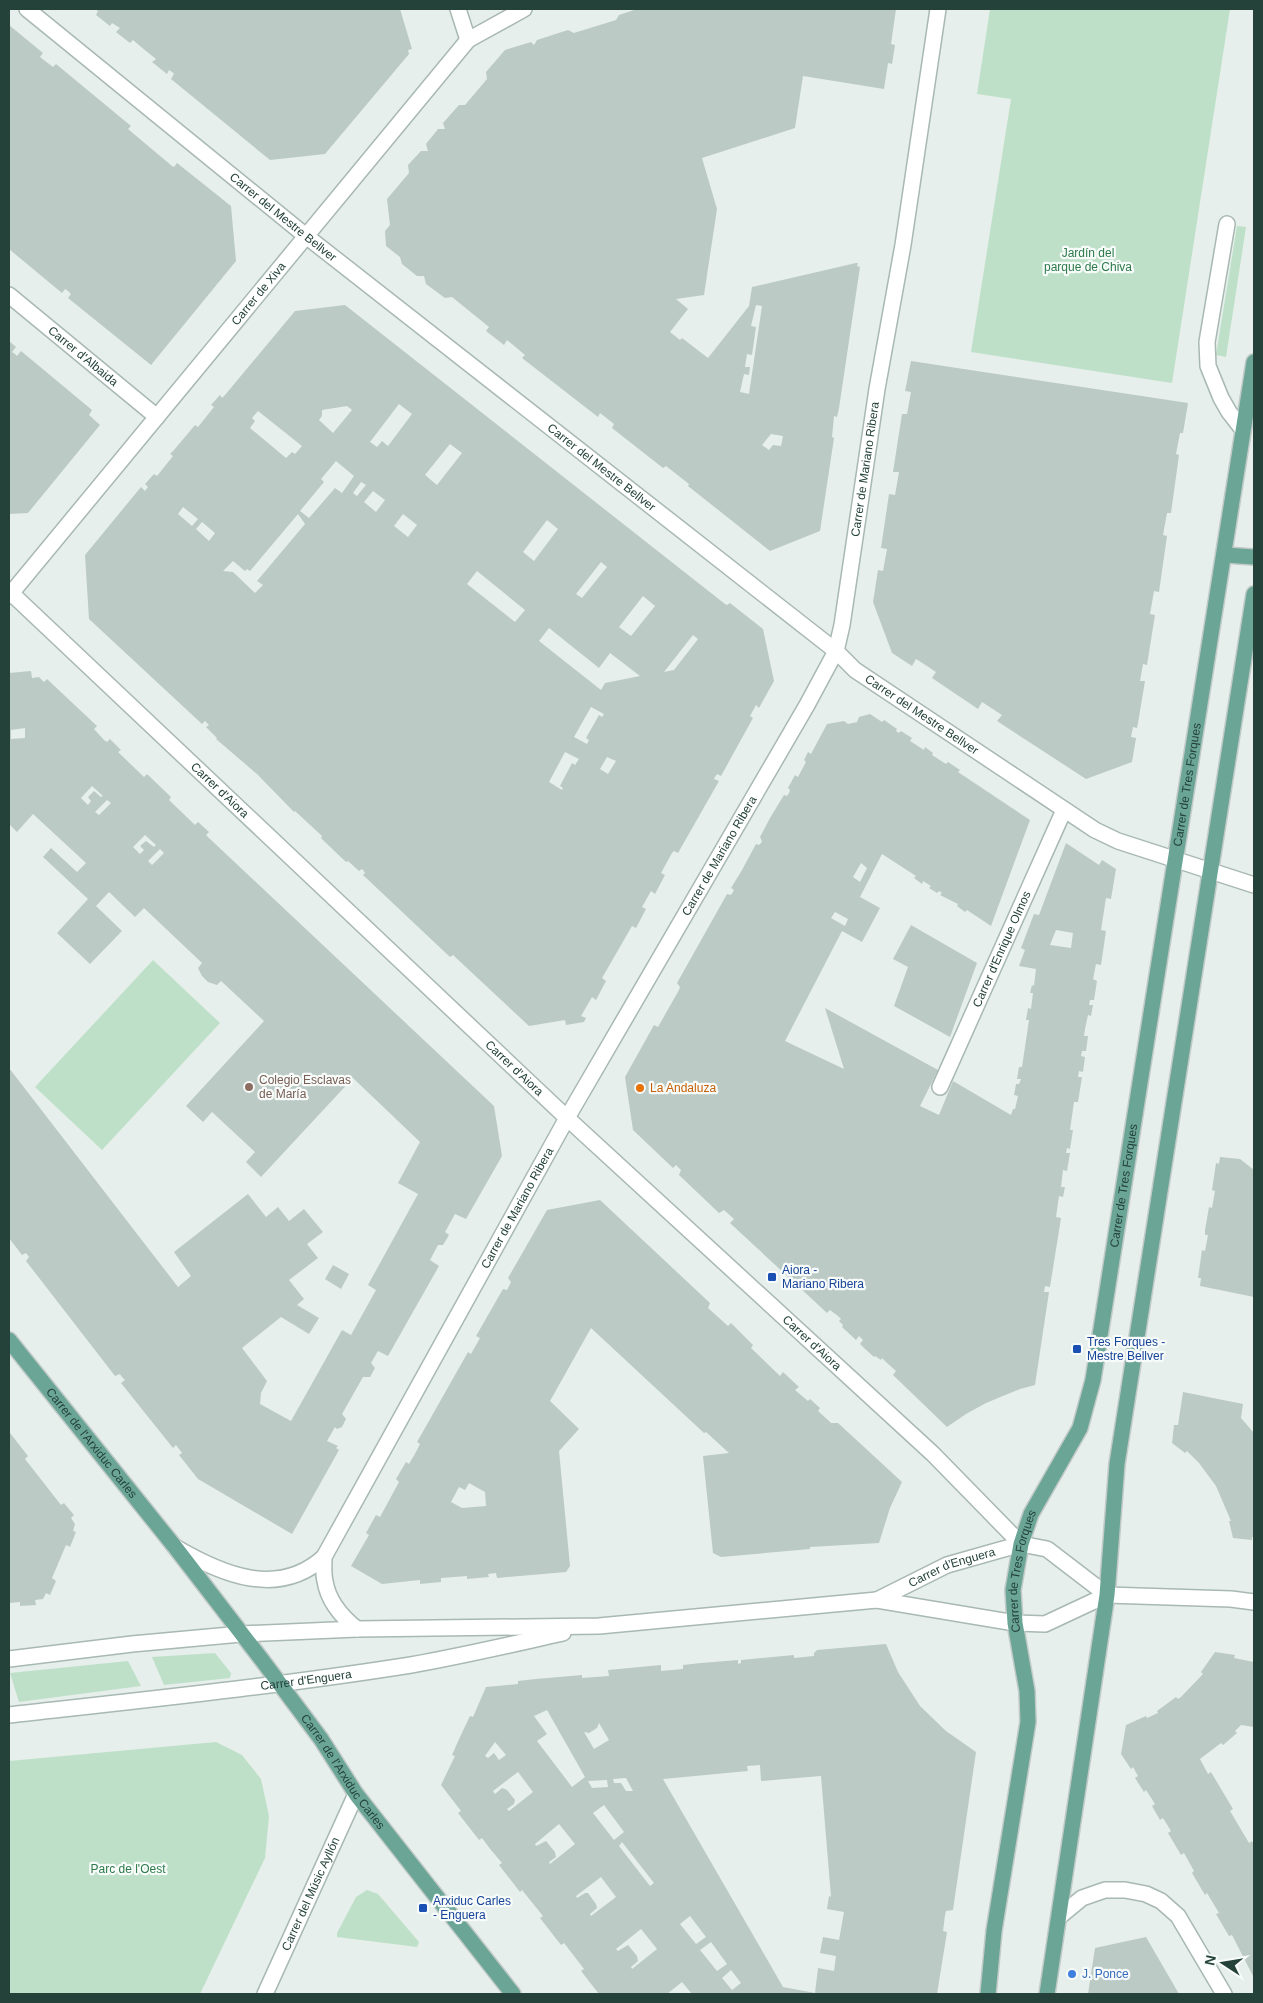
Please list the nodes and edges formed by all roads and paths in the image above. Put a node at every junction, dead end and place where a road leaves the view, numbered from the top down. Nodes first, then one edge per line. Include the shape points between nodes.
1 (27, 9) edge
2 (458, 9) edge
3 (524, 9) edge
4 (938, 9) edge
5 (468, 40) junction
6 (1227, 224) dead end
7 (306, 236) junction
8 (9, 296) edge
9 (1254, 362) edge
10 (157, 417) junction
11 (1244, 430) junction
12 (1224, 555) junction
13 (1254, 557) edge
14 (10, 593) edge
15 (1254, 594) edge
16 (836, 651) junction
17 (1064, 810) junction
18 (1175, 860) junction
19 (1211, 870) junction
20 (1254, 885) edge
21 (940, 1087) dead end
22 (567, 1118) junction
23 (9, 1340) edge
24 (1021, 1544) junction
25 (175, 1547) junction
26 (324, 1557) junction
27 (1107, 1594) junction
28 (877, 1600) junction
29 (1254, 1602) edge
30 (1016, 1623) junction
31 (599, 1626) junction
32 (357, 1629) junction
33 (241, 1634) junction
34 (9, 1659) edge
35 (280, 1683) junction
36 (9, 1715) edge
37 (356, 1794) junction
38 (1059, 1917) junction
39 (265, 1994) edge
40 (513, 1994) edge
41 (988, 1994) edge
42 (1047, 1994) edge
43 (1224, 1994) edge

1 - 7 street, Carrer del Mestre Bellver
2 - 5 street
3 - 5 street, Carrer de Xiva
4 - 16 street, Carrer de Mariano Ribera
5 - 7 street, Carrer de Xiva
6 - 11 street via 1207,342 1208,366 1221,398
7 - 10 street, Carrer de Xiva
7 - 16 street, Carrer del Mestre Bellver
8 - 10 street, Carrer d'Albaida
9 - 11 main road, Carrer de Tres Forques
10 - 14 street, Carrer de Xiva
11 - 12 main road, Carrer de Tres Forques
12 - 13 main road
12 - 18 main road, Carrer de Tres Forques
14 - 22 street, Carrer d'Aiora
15 - 19 main road
16 - 17 street, Carrer del Mestre Bellver via 855,670
16 - 22 street, Carrer de Mariano Ribera
17 - 18 street, Carrer del Mestre Bellver via 1118,841
17 - 21 street, Carrer d'Enrique Olmos
18 - 19 street, Carrer del Mestre Bellver
18 - 24 main road, Carrer de Tres Forques via 1093,1380 1080,1428 1031,1514
19 - 20 street, Carrer del Mestre Bellver
19 - 27 main road via 1117,1464
22 - 24 street, Carrer d'Aiora via 933,1454
22 - 26 street, Carrer de Mariano Ribera
23 - 25 main road, Carrer de l'Arxiduc Carles
24 - 27 street, Carrer d'Enguera via 1048,1549
24 - 28 street, Carrer d'Enguera via 947,1566
24 - 30 main road, Carrer de Tres Forques via 1013,1590
25 - 26 street, Carrer de l'Arxiduc Carles via 206,1565 248,1578 282,1578 302,1574
25 - 33 main road, Carrer de l'Arxiduc Carles
26 - 32 street, Carrer de Mariano Ribera via 324,1582 330,1596 344,1618
27 - 29 street
27 - 30 street, Carrer d'Enguera via 1045,1624
27 - 38 main road
28 - 30 street, Carrer d'Enguera
28 - 31 street, Carrer d'Enguera
30 - 41 main road, Carrer de Tres Forques via 1027,1691 1028,1722 994,1931
31 - 32 street, Carrer d'Enguera
31 - 35 street, Carrer d'Enguera via 413,1664
32 - 33 street, Carrer d'Enguera
33 - 34 street, Carrer d'Enguera
33 - 35 main road, Carrer de l'Arxiduc Carles
35 - 36 street, Carrer d'Enguera via 176,1698
35 - 37 main road, Carrer de l'Arxiduc Carles
37 - 39 street, Carrer del Músic Ayllón
37 - 40 main road, Carrer de l'Arxiduc Carles
38 - 42 main road
38 - 43 street via 1082,1898 1105,1890 1146,1894 1161,1901 1178,1916

